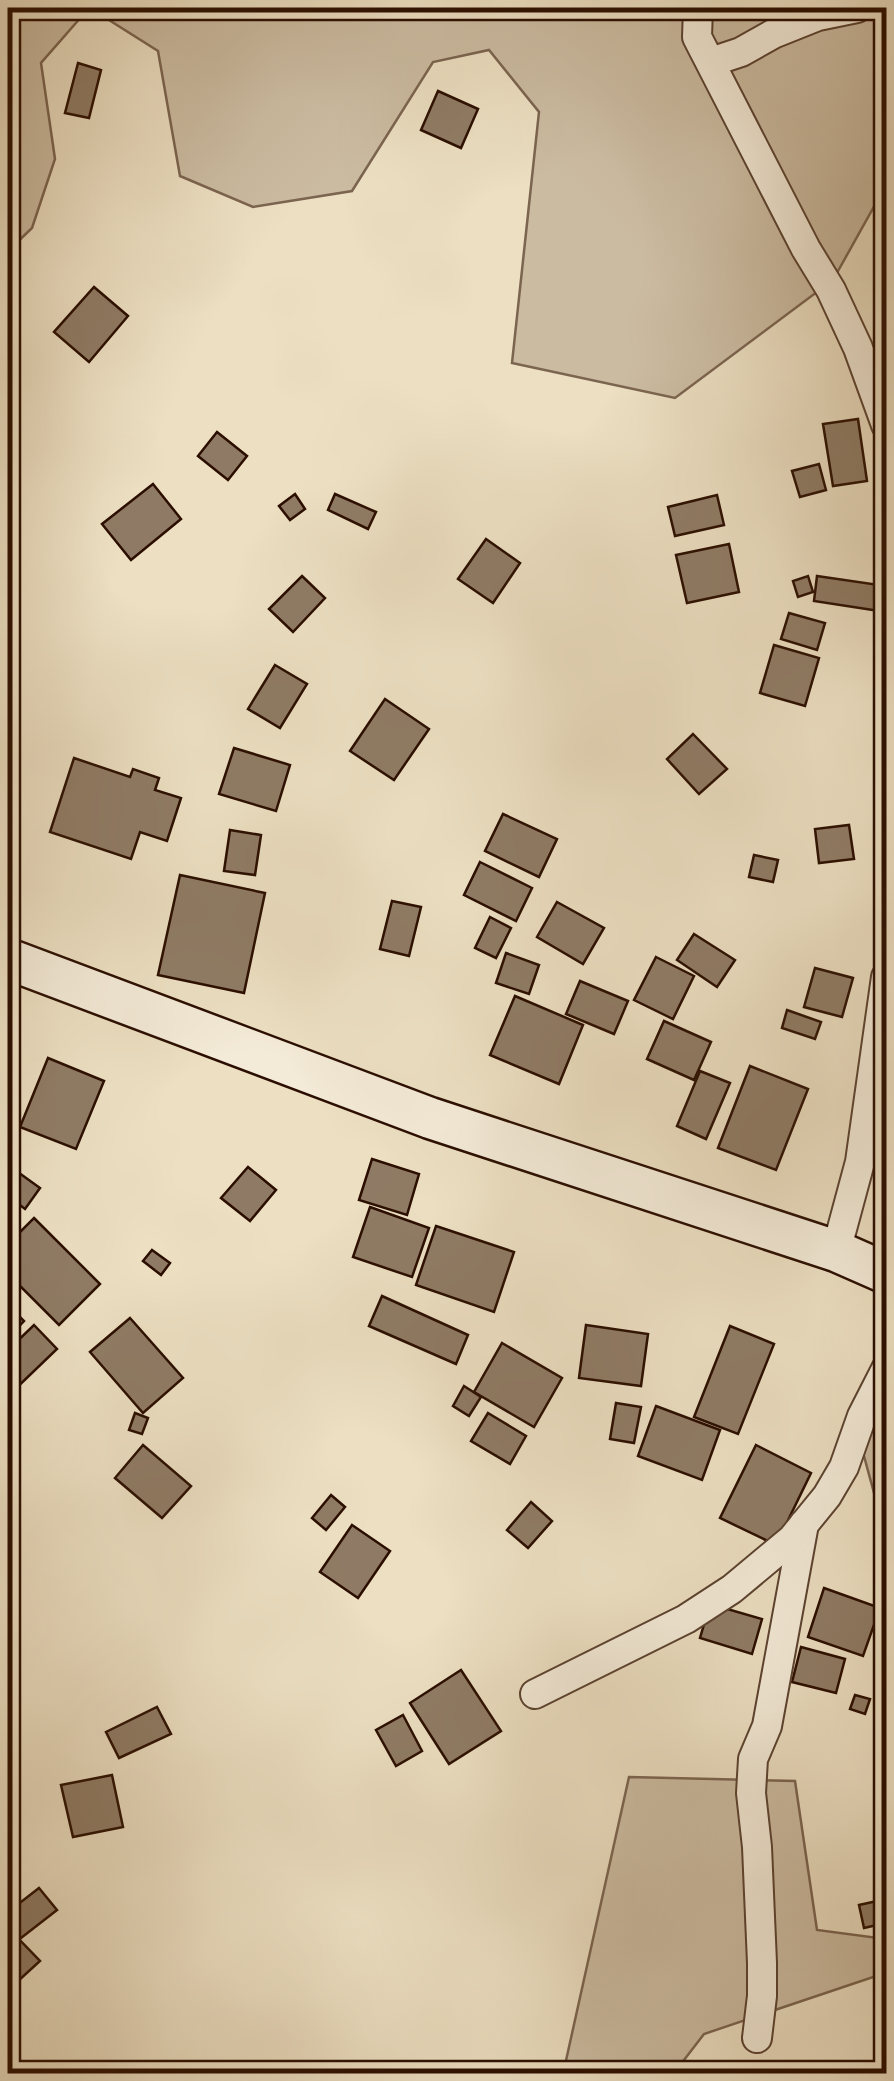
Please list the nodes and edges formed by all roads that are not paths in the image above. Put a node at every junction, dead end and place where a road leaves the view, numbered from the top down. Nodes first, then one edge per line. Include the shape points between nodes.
1 (698, 8) edge
2 (857, 8) edge
3 (711, 62) junction
4 (886, 425) edge
5 (8, 960) edge
6 (886, 977) edge
7 (836, 1251) junction
8 (886, 1273) edge
9 (886, 1369) edge
10 (804, 1524) junction
11 (535, 1694) dead end
12 (758, 2038) dead end

1 - 3 street via 697,37
2 - 3 street via 818,16
3 - 4 street via 831,290
5 - 7 main road via 430,1118
6 - 7 street via 860,1162
7 - 8 main road
9 - 10 street via 844,1467
10 - 11 street via 732,1590
10 - 12 street via 767,1726 753,1760 762,1963

